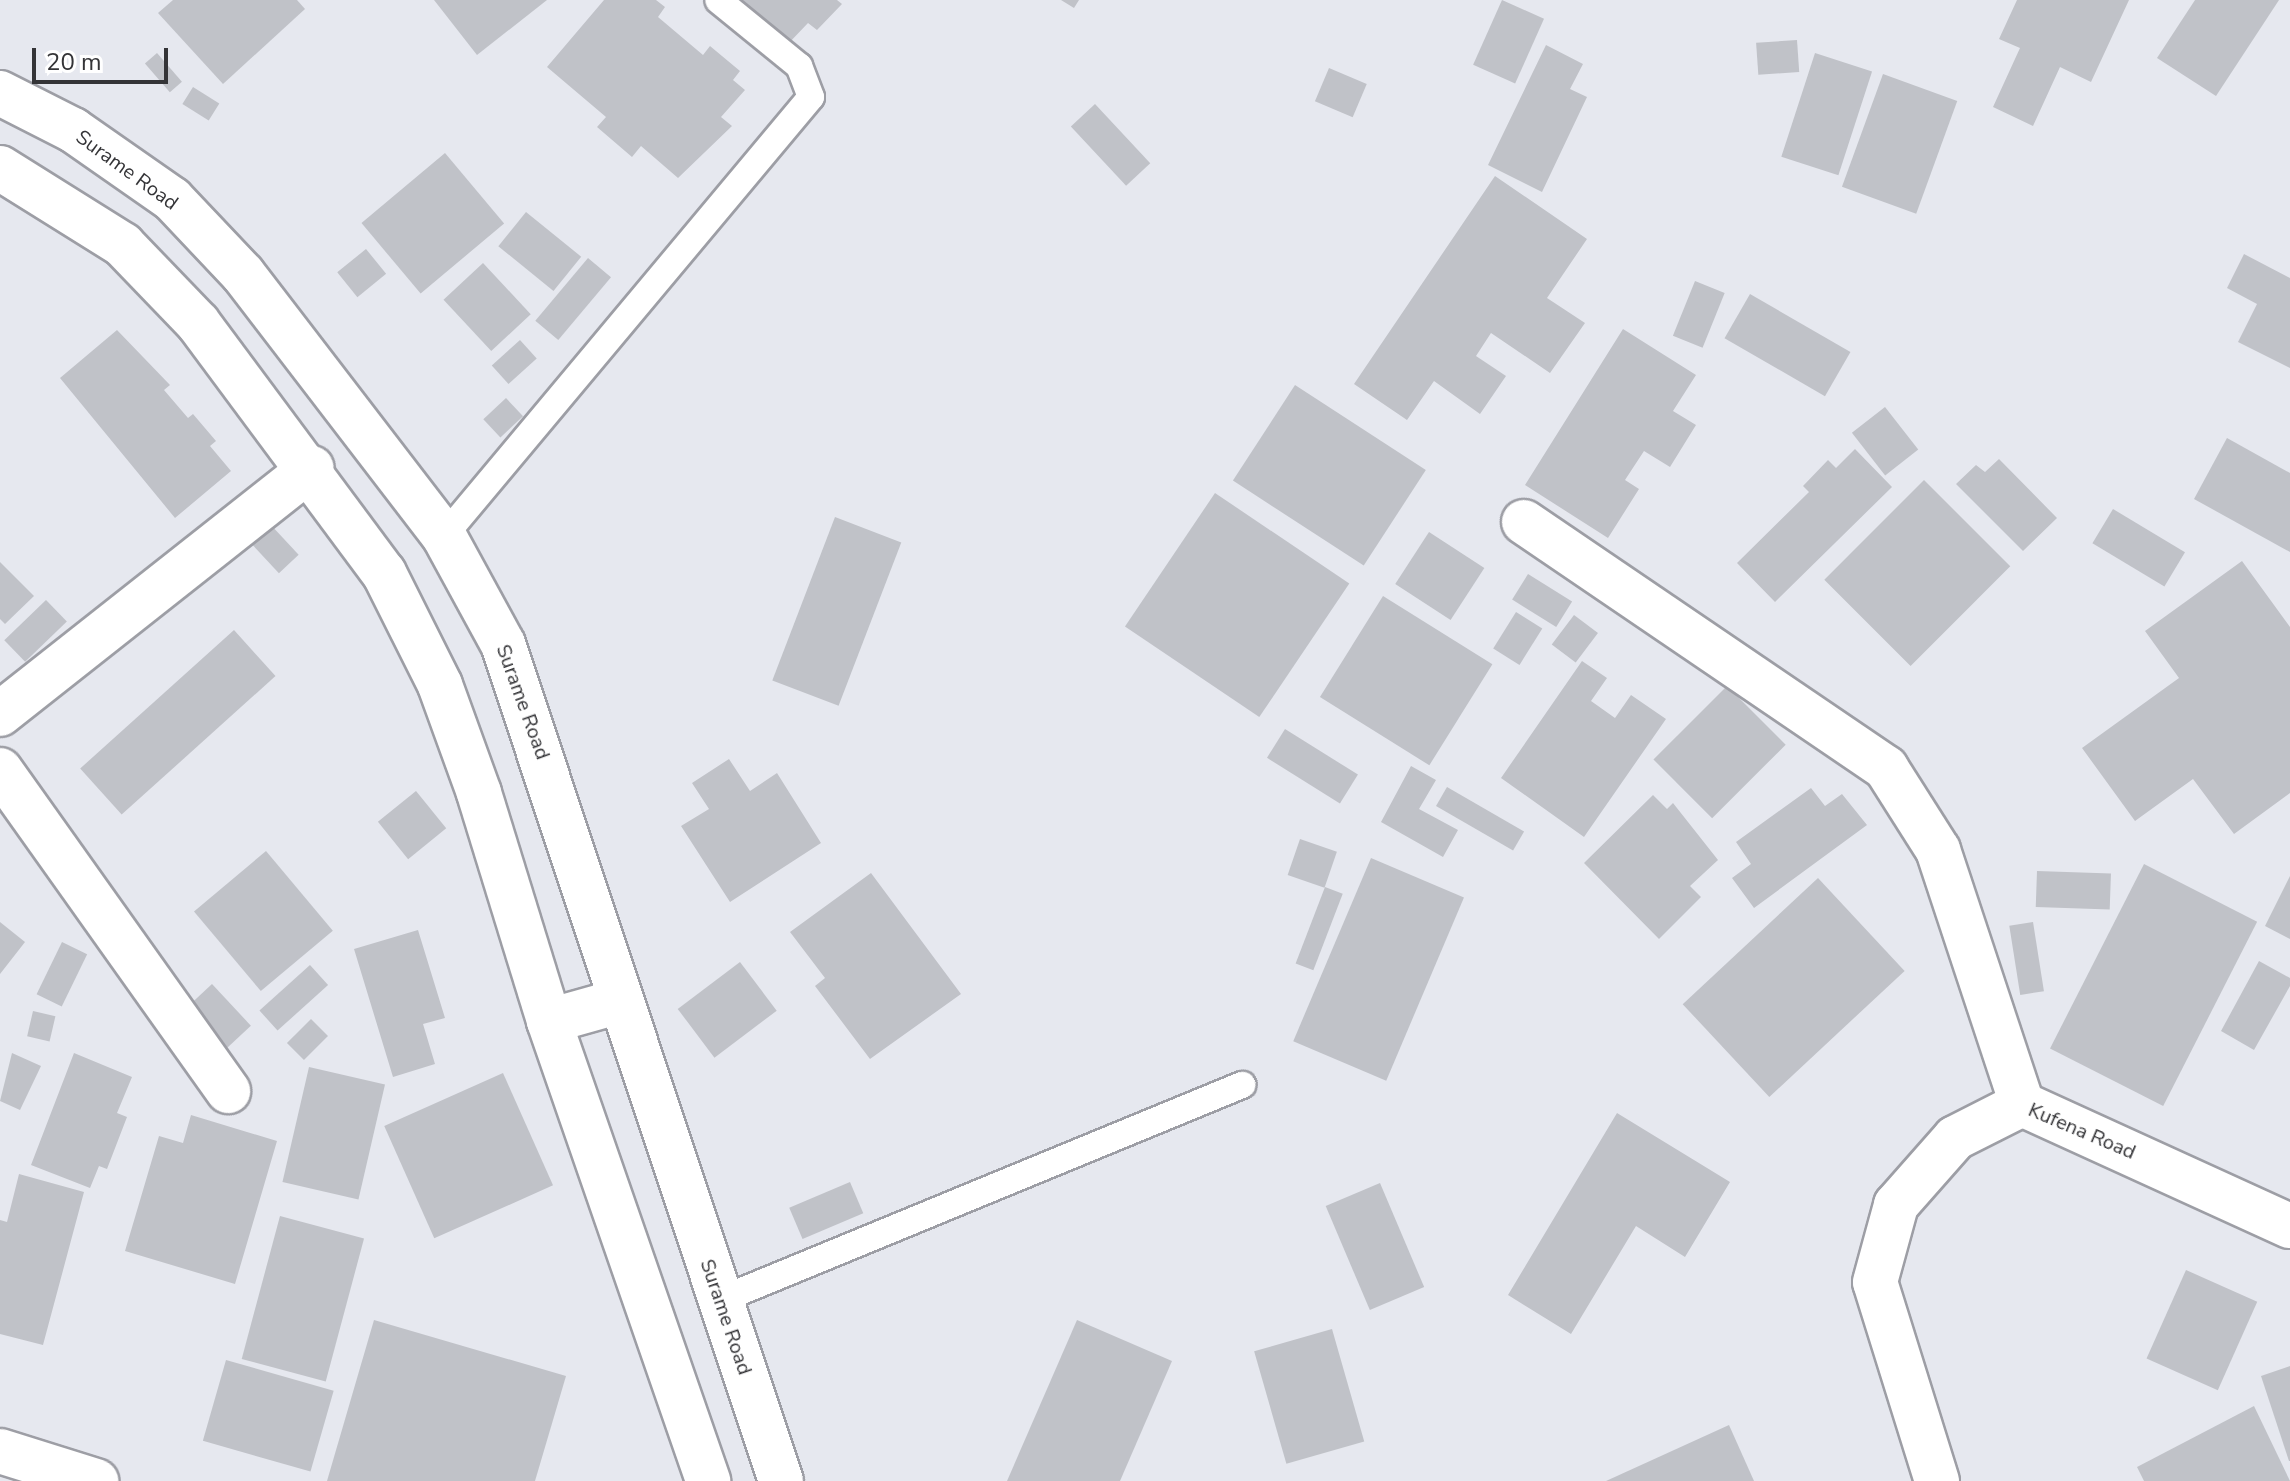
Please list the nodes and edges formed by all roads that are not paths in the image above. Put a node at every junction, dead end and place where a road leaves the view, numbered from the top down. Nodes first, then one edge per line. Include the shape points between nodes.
1 (718, 0) edge
2 (0, 93) edge
3 (0, 168) edge
4 (311, 468) junction
5 (1524, 522) dead end
6 (444, 536) junction
7 (0, 714) edge
8 (0, 770) edge
9 (620, 1001) junction
10 (549, 1021) junction
11 (1242, 1085) dead end
12 (228, 1091) dead end
13 (2022, 1104) junction
14 (2290, 1226) edge
15 (720, 1300) junction
16 (0, 1451) edge
17 (96, 1481) edge
18 (708, 1481) edge
19 (781, 1481) edge
20 (1937, 1481) edge

1 - 6 lane via 799,66 811,97
2 - 6 street, Surame Road via 73,130 172,199 253,286
3 - 4 street via 123,245 198,323
4 - 7 street
4 - 10 street via 384,573 440,685
5 - 13 street via 1886,768 1938,850
6 - 9 street, Surame Road via 503,644
8 - 12 street
9 - 10 street
9 - 15 street, Surame Road
10 - 18 street
11 - 15 lane
13 - 14 street, Kufena Road
13 - 20 street, Kufena Road via 1955,1138 1896,1205 1875,1282
15 - 19 street, Surame Road
16 - 17 street

